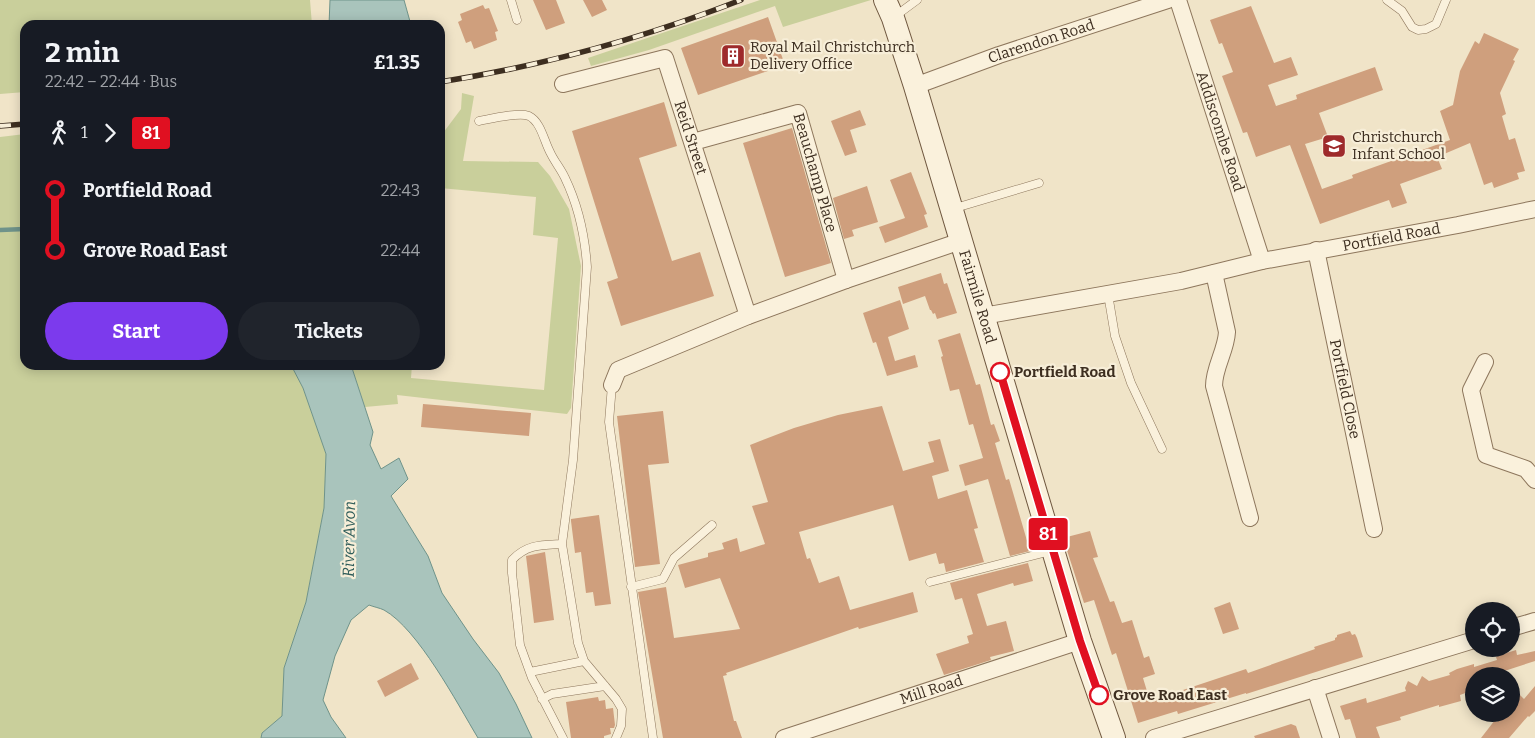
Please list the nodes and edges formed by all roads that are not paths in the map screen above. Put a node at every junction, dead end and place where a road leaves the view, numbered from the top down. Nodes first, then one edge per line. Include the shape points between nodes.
1 (511, 0) edge
2 (917, 0) edge
3 (1168, 0) edge
4 (1178, 0) edge
5 (1387, 0) edge
6 (1446, 0) edge
7 (889, 9) edge
8 (517, 20) dead end
9 (563, 84) dead end
10 (915, 86) junction
11 (479, 121) dead end
12 (693, 142) junction
13 (1039, 183) dead end
14 (951, 209) junction
15 (1535, 209) edge
16 (961, 241) junction
17 (1316, 250) junction
18 (1262, 261) junction
19 (1214, 273) junction
20 (846, 280) junction
21 (1108, 294) junction
22 (748, 316) junction
23 (983, 316) junction
24 (1485, 362) dead end
25 (612, 385) joint
26 (1162, 449) dead end
27 (1535, 480) edge
28 (1250, 518) dead end
29 (712, 525) dead end
30 (1374, 529) dead end
31 (562, 544) junction
32 (1053, 551) junction
33 (930, 582) dead end
34 (631, 587) junction
35 (1535, 621) edge
36 (1520, 625) edge
37 (1080, 641) junction
38 (1465, 643) edge
39 (584, 661) junction
40 (530, 672) junction
41 (605, 686) junction
42 (1315, 688) junction
43 (542, 699) junction
44 (563, 738) edge
45 (616, 738) edge
46 (653, 738) edge
47 (784, 738) edge
48 (1114, 738) edge
49 (1154, 738) edge
50 (1332, 738) edge

1 - 8 lane
2 - 7 lane
3 - 10 street, Clarendon Road
4 - 18 street, Addiscombe Road
5 - 6 lane via 1402,11 1412,27 1418,30 1436,24
7 - 10 main road, Fairmile Road
9 - 12 street, Reid Street via 665,58
10 - 14 main road, Fairmile Road
11 - 31 lane via 529,116 538,125 581,217 587,268 573,460
12 - 20 street, Beauchamp Place via 738,126 798,113
12 - 22 street, Reid Street
13 - 14 lane
14 - 16 main road, Fairmile Road
15 - 17 street, Portfield Road
16 - 20 street
16 - 23 main road, Fairmile Road
17 - 18 street, Portfield Road
17 - 30 street, Portfield Close
18 - 19 street, Portfield Road
19 - 21 street, Portfield Road
19 - 28 street via 1227,332 1214,375 1214,386
20 - 22 street
21 - 23 street, Portfield Road
21 - 26 lane via 1114,336 1131,383
22 - 25 street via 618,370
23 - 32 main road, Fairmile Road
24 - 27 street via 1471,390 1486,455 1526,469
25 - 34 lane via 609,422
29 - 34 lane via 674,558 663,579
31 - 39 lane
31 - 40 lane via 537,545 520,551 512,560 520,645
32 - 33 lane
32 - 37 main road, Fairmile Road
34 - 46 lane
35 - 36 street
37 - 47 street, Mill Road
37 - 48 main road, Fairmile Road
38 - 42 street
39 - 40 lane
39 - 41 lane
40 - 43 lane
41 - 43 lane via 552,694
41 - 45 lane via 622,709
42 - 49 street
42 - 50 street
43 - 44 lane

